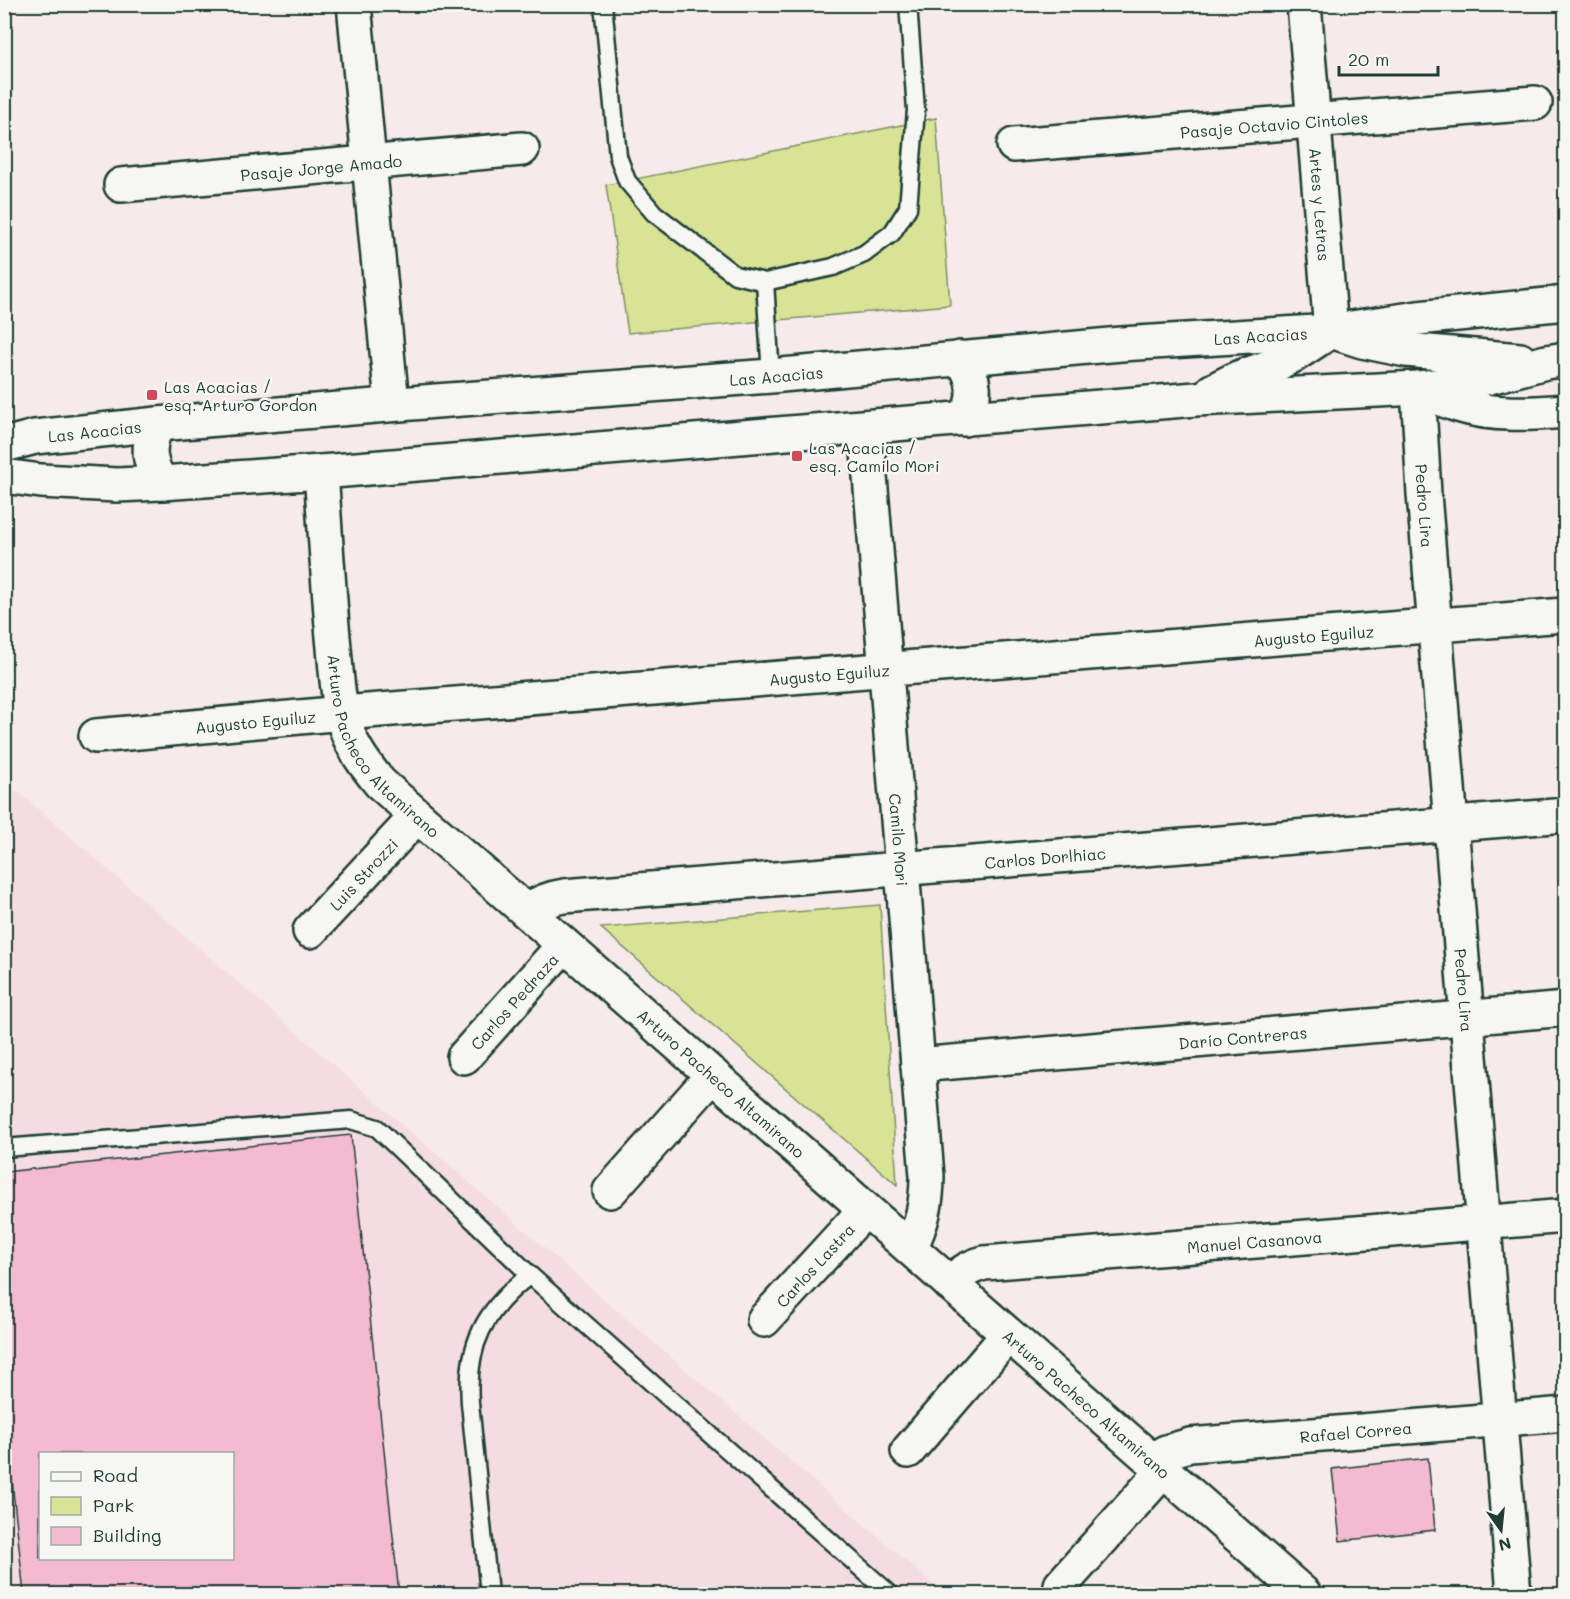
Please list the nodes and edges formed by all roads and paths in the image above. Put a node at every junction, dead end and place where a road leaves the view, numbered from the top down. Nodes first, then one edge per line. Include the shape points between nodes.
1 (354, 4) edge
2 (603, 4) edge
3 (908, 4) edge
4 (1304, 4) edge
5 (1535, 103) dead end
6 (1314, 121) junction
7 (1014, 145) dead end
8 (522, 149) dead end
9 (369, 162) junction
10 (121, 186) dead end
11 (765, 282) junction
12 (1566, 303) edge
13 (1331, 331) junction
14 (960, 358) junction
15 (1556, 361) edge
16 (771, 376) junction
17 (1418, 388) junction
18 (1196, 399) junction
19 (392, 404) junction
20 (1566, 411) edge
21 (964, 419) junction
22 (158, 424) junction
23 (866, 427) junction
24 (4, 445) edge
25 (321, 472) junction
26 (4, 476) edge
27 (161, 483) junction
28 (1564, 615) edge
29 (1435, 626) junction
30 (886, 670) junction
31 (343, 714) junction
32 (96, 736) dead end
33 (1566, 815) edge
34 (417, 816) junction
35 (1451, 824) junction
36 (902, 869) junction
37 (526, 911) junction
38 (310, 932) dead end
39 (564, 945) junction
40 (1566, 1009) edge
41 (1467, 1018) junction
42 (464, 1057) dead end
43 (918, 1065) junction
44 (713, 1076) junction
45 (4, 1148) edge
46 (610, 1191) dead end
47 (865, 1210) junction
48 (1566, 1216) edge
49 (1483, 1222) junction
50 (910, 1248) junction
51 (530, 1275) junction
52 (950, 1284) junction
53 (764, 1320) dead end
54 (1008, 1335) junction
55 (1566, 1414) edge
56 (1499, 1420) junction
57 (908, 1451) dead end
58 (1157, 1466) junction
59 (1061, 1585) dead end
60 (489, 1594) edge
61 (890, 1594) edge
62 (1304, 1594) edge
63 (1514, 1594) edge

1 - 9 street
2 - 11 lane via 618,156 627,181 654,213 735,275
3 - 11 lane via 916,110 908,208 892,233 864,254 833,267
4 - 6 street, Artes y Letras
5 - 6 street, Pasaje Octavio Cintoles
6 - 7 street, Pasaje Octavio Cintoles
6 - 13 street, Artes y Letras
8 - 9 street, Pasaje Jorge Amado
9 - 10 street, Pasaje Jorge Amado
9 - 19 street
11 - 16 lane
12 - 13 street
13 - 14 street, Las Acacias
13 - 15 street, Las Acacias via 1362,342 1406,350
13 - 18 street via 1277,364
14 - 16 street, Las Acacias
14 - 21 street via 968,367 974,388
15 - 17 street, Las Acacias via 1478,380
16 - 19 street, Las Acacias
17 - 18 street, Las Acacias
17 - 20 street via 1480,410
17 - 29 street, Pedro Lira
18 - 21 street, Las Acacias
19 - 22 street, Las Acacias
21 - 23 street, Las Acacias
22 - 24 street, Las Acacias via 35,437
22 - 27 street via 152,434 150,458
23 - 25 street, Las Acacias
23 - 30 street, Camilo Mori
25 - 27 street, Las Acacias
25 - 31 street, Arturo Pacheco Altamirano
26 - 27 street, Las Acacias via 72,484
28 - 29 street, Augusto Eguiluz
29 - 30 street, Augusto Eguiluz
29 - 35 street, Pedro Lira
30 - 31 street, Augusto Eguiluz
30 - 36 street, Camilo Mori
31 - 32 street, Augusto Eguiluz
31 - 34 street, Arturo Pacheco Altamirano via 346,728 368,769
33 - 35 street, Carlos Dorlhiac
34 - 37 street, Arturo Pacheco Altamirano
34 - 38 street, Luis Strozzi
35 - 36 street, Carlos Dorlhiac
35 - 41 street, Pedro Lira
36 - 37 street, Carlos Dorlhiac via 564,896
36 - 43 street, Camilo Mori
37 - 39 street, Arturo Pacheco Altamirano
39 - 42 street, Carlos Pedraza
39 - 44 street, Arturo Pacheco Altamirano
40 - 41 street, Darío Contreras
41 - 43 street, Darío Contreras
41 - 49 street, Pedro Lira
43 - 50 street, Camilo Mori via 927,1196
44 - 46 street
44 - 47 street, Arturo Pacheco Altamirano
45 - 51 lane via 351,1120 377,1128
47 - 50 street, Arturo Pacheco Altamirano
47 - 53 street, Carlos Lastra
48 - 49 street, Manuel Casanova
49 - 52 street, Manuel Casanova via 984,1263 968,1268
49 - 56 street, Pedro Lira
50 - 52 street, Arturo Pacheco Altamirano
51 - 60 lane via 513,1288 486,1321 468,1382
51 - 61 lane
52 - 54 street, Arturo Pacheco Altamirano
54 - 57 street
54 - 58 street, Arturo Pacheco Altamirano
55 - 56 street, Rafael Correa
56 - 58 street, Rafael Correa via 1190,1445 1166,1452
56 - 63 street, Pedro Lira
58 - 59 street
58 - 62 street, Arturo Pacheco Altamirano

